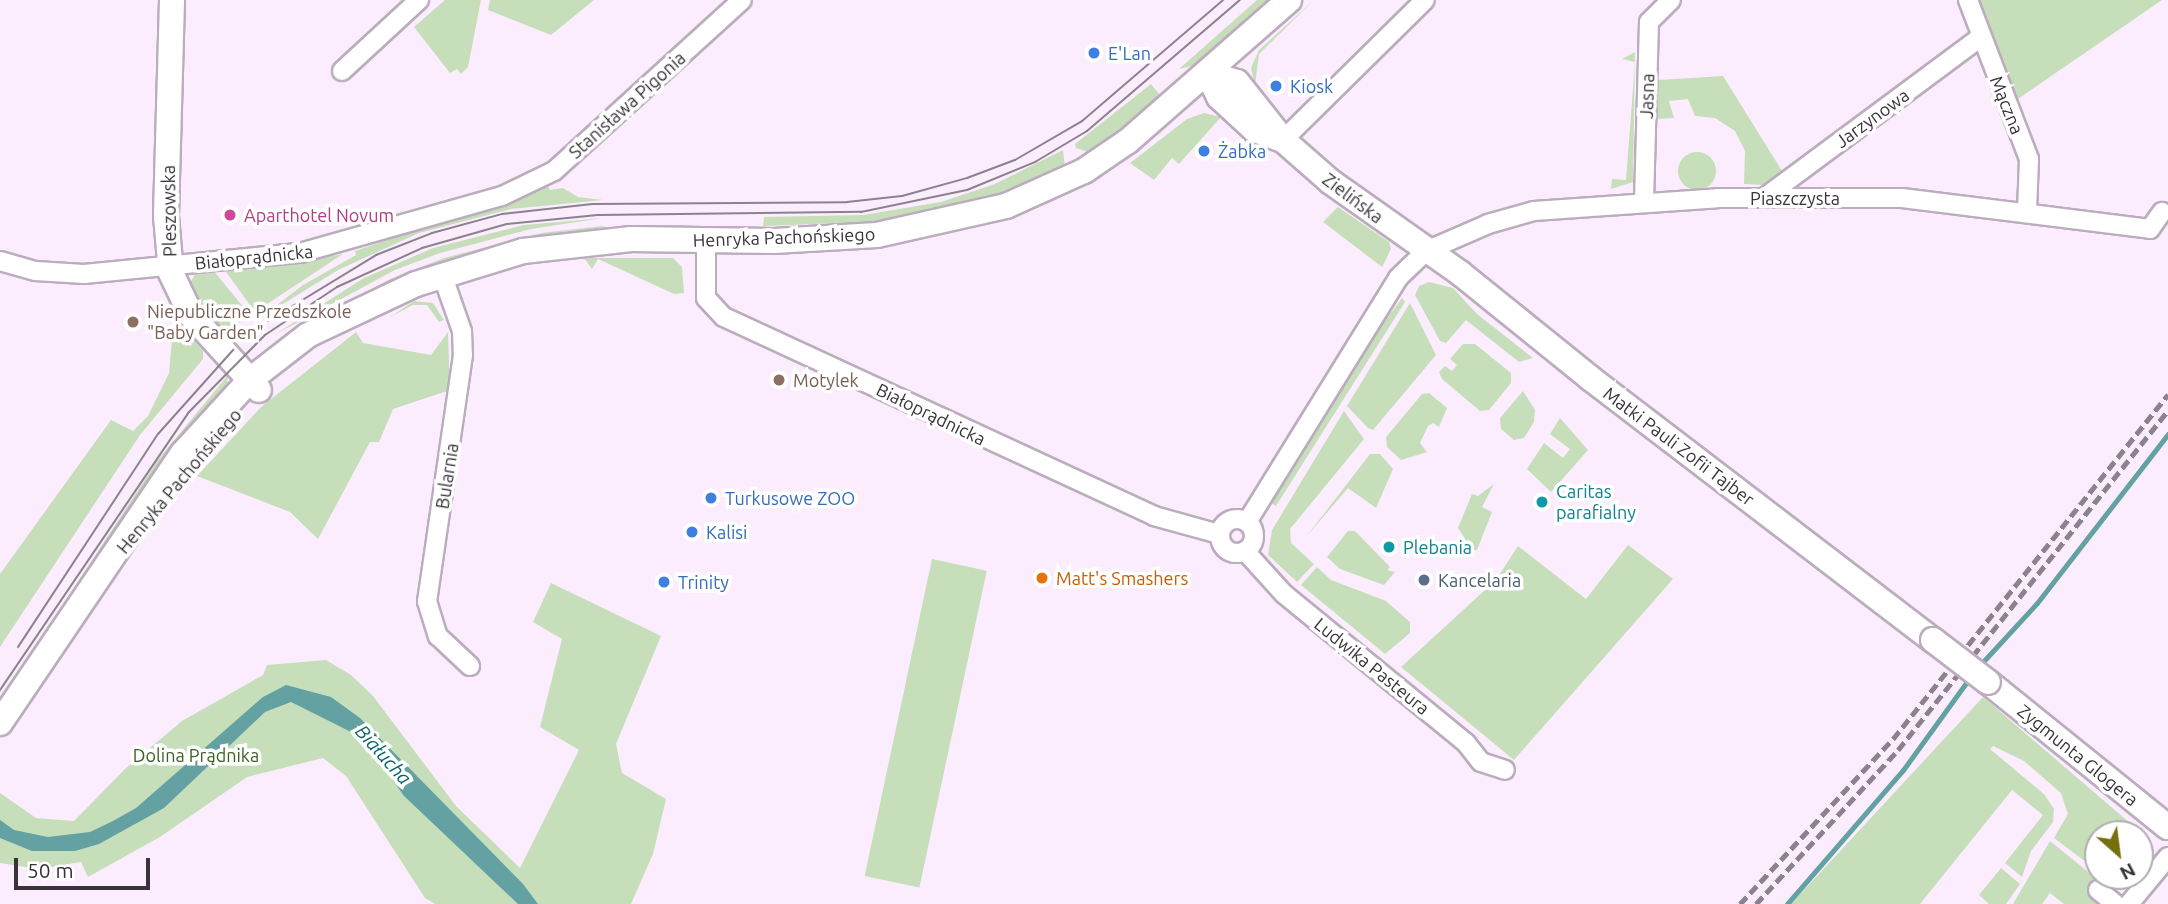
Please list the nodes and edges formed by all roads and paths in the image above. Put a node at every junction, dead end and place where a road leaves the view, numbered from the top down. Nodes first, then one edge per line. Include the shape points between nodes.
1 (172, 0) edge
2 (419, 0) edge
3 (742, 0) edge
4 (1289, 0) edge
5 (1425, 0) edge
6 (1671, 0) edge
7 (1968, 0) edge
8 (1981, 37) junction
9 (342, 71) dead end
10 (1207, 73) junction
11 (1283, 140) junction
12 (502, 196) joint
13 (1764, 198) junction
14 (1644, 201) junction
15 (2027, 212) junction
16 (2162, 212) dead end
17 (706, 241) junction
18 (1426, 251) junction
19 (0, 261) edge
20 (170, 266) junction
21 (442, 274) junction
22 (255, 385) junction
23 (1247, 522) junction
24 (1219, 534) junction
25 (1245, 551) junction
26 (470, 666) dead end
27 (1988, 682) joint
28 (0, 723) edge
29 (1505, 770) dead end
30 (2168, 827) edge
31 (2168, 857) edge
32 (2098, 891) dead end
33 (2115, 904) edge
34 (2129, 904) edge

1 - 20 street, Pleszowska via 166,216
2 - 9 street
3 - 12 street, Stanisława Pigonia via 554,171
4 - 10 street, Henryka Pachońskiego
5 - 11 street
6 - 14 street, Jasna via 1649,22
7 - 8 street, Mączna
8 - 13 street, Jarzynowa
8 - 15 street, Mączna via 2029,159
10 - 11 street, Zielińska via 1237,82
10 - 17 street, Henryka Pachońskiego via 1106,156 1006,206 877,235
11 - 18 street, Zielińska via 1331,183
12 - 20 street, Białoprądnicka via 324,249
13 - 14 street, Piaszczysta
13 - 15 street, Piaszczysta via 1902,198
14 - 18 street, Piaszczysta via 1520,215
15 - 16 street, Piaszczysta via 2150,229
17 - 21 street, Henryka Pachońskiego via 569,243 496,257
17 - 24 street, Białoprądnicka via 706,298 724,317 1154,516
18 - 23 street via 1398,278
18 - 27 street, Matki Pauli Zofii Tajber, bridge
19 - 20 street, Białoprądnicka via 64,274
20 - 22 street, Pleszowska via 191,315
21 - 22 street, Henryka Pachońskiego via 308,335
21 - 26 street, Bularnia via 462,331 463,355 427,601 438,636
22 - 28 street, Henryka Pachońskiego via 156,487 109,565
23 - 24 street via 1230,520
23 - 25 street via 1254,537
24 - 25 street, Białoprądnicka via 1227,550
25 - 29 street, Ludwika Pasteura via 1284,594 1466,743 1481,762
27 - 30 street, Zygmunta Glogera
31 - 34 street
32 - 33 street

